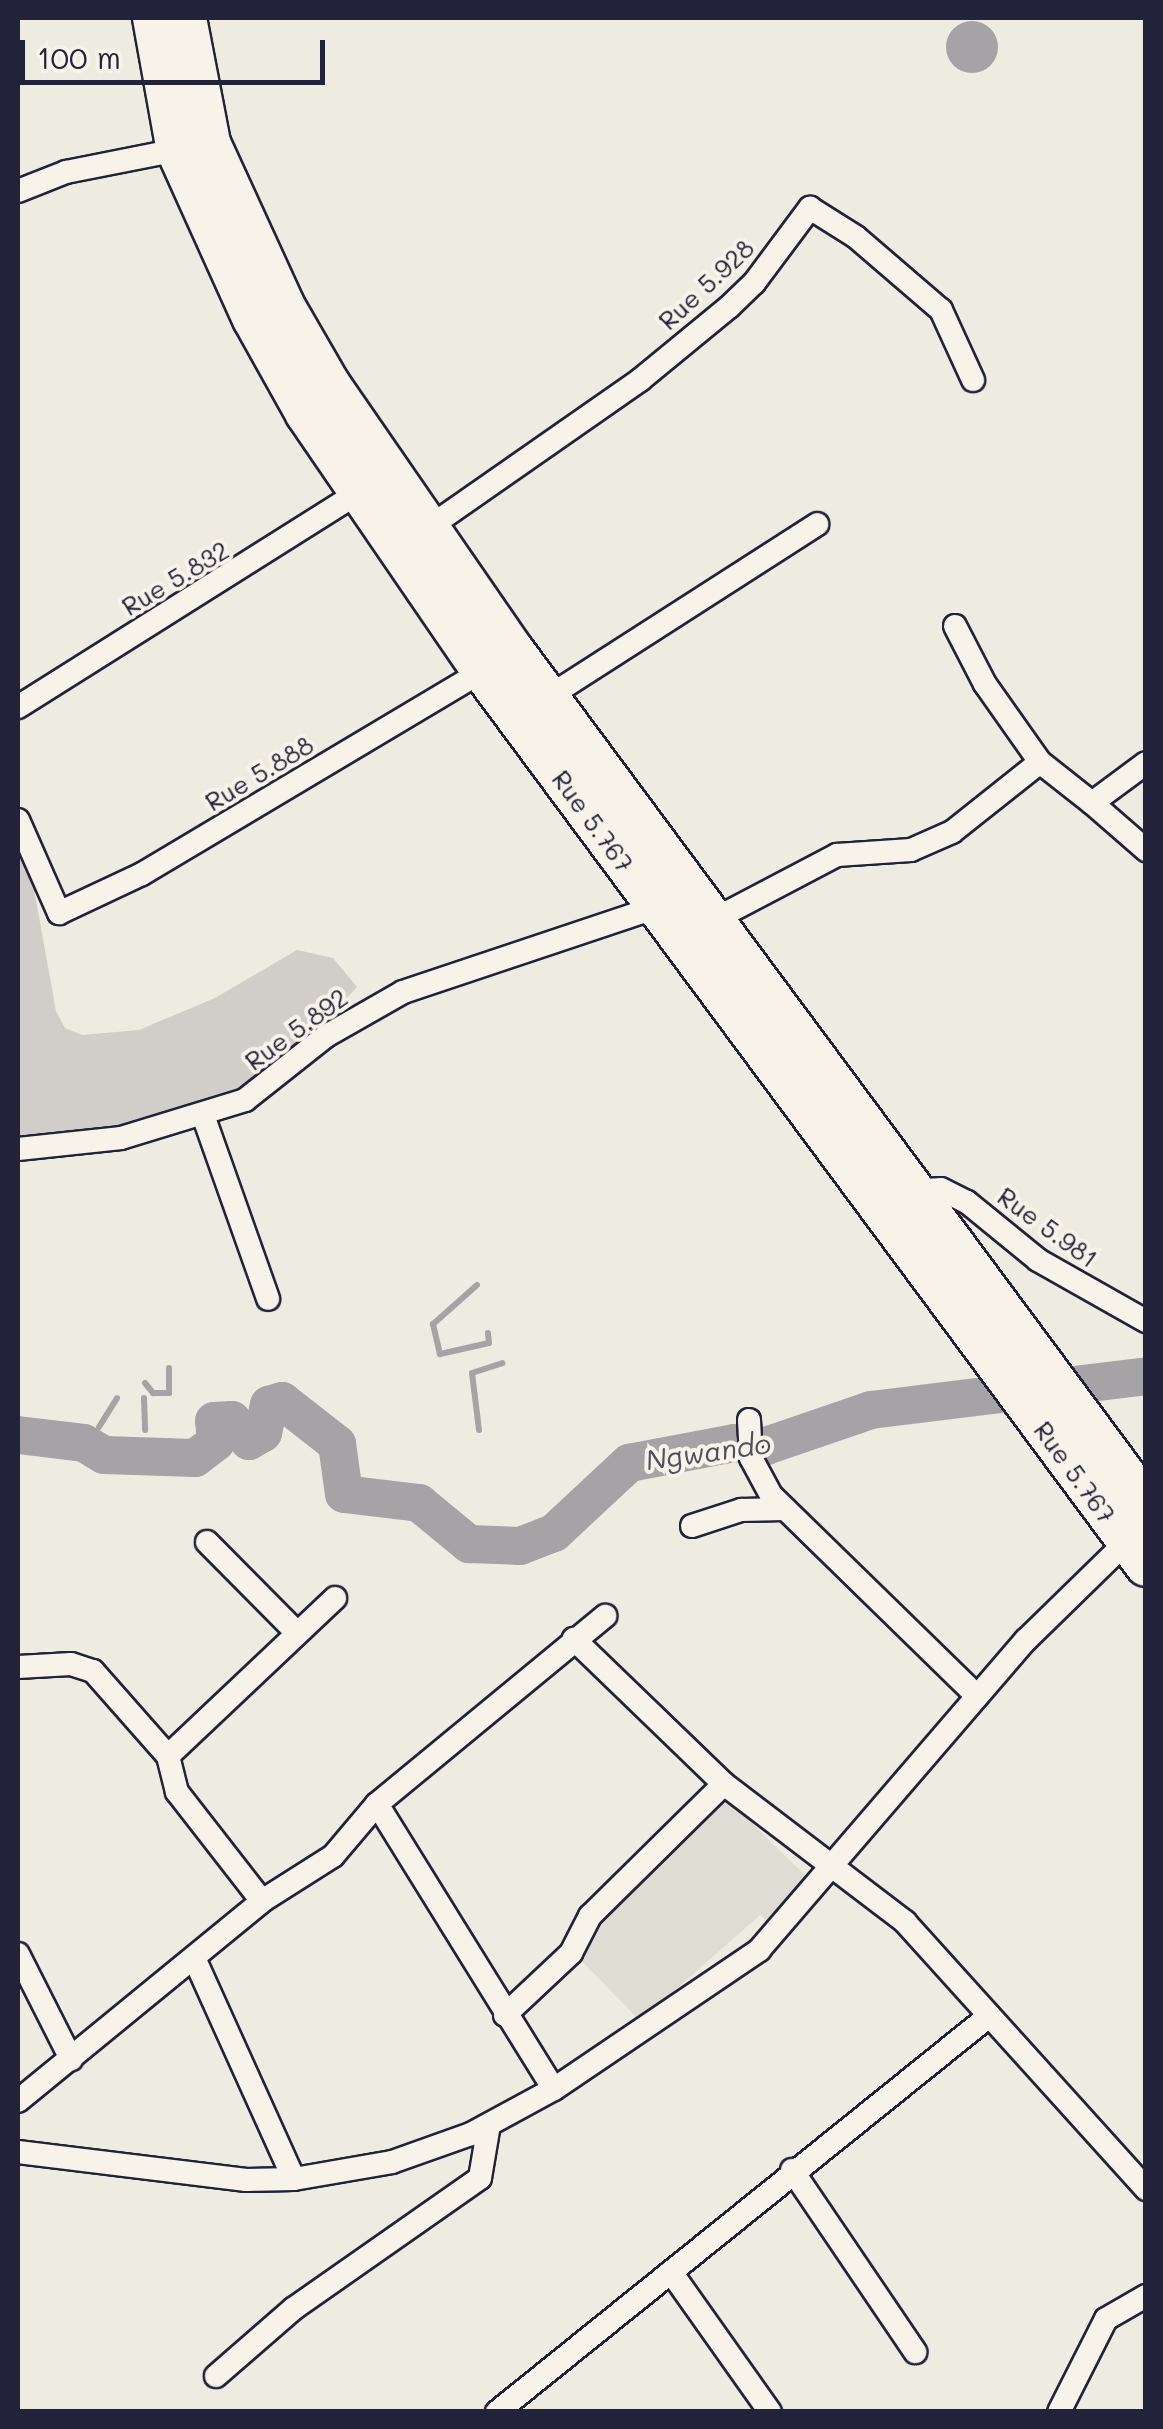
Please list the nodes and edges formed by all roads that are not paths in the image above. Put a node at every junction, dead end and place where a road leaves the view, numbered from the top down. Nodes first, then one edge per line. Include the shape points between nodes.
1 (153, 18) edge
2 (186, 18) edge
3 (193, 147) junction
4 (18, 190) edge
5 (973, 380) dead end
6 (359, 492) junction
7 (817, 524) dead end
8 (428, 528) junction
9 (955, 626) dead end
10 (482, 672) junction
11 (548, 697) junction
12 (18, 707) edge
13 (1040, 762) junction
14 (1146, 763) edge
15 (1092, 802) junction
16 (18, 820) edge
17 (1146, 850) edge
18 (657, 907) junction
19 (718, 918) junction
20 (203, 1115) junction
21 (18, 1148) edge
22 (917, 1190) junction
23 (268, 1299) dead end
24 (1146, 1321) edge
25 (991, 1326) junction
26 (749, 1420) dead end
27 (1082, 1449) junction
28 (1146, 1503) edge
29 (785, 1509) junction
30 (692, 1526) dead end
31 (208, 1542) dead end
32 (1138, 1543) edge
33 (336, 1598) dead end
34 (606, 1616) dead end
35 (296, 1632) junction
36 (574, 1639) junction
37 (18, 1667) edge
38 (977, 1696) junction
39 (168, 1756) junction
40 (724, 1784) junction
41 (377, 1804) junction
42 (835, 1868) junction
43 (262, 1901) junction
44 (18, 1954) edge
45 (194, 1960) junction
46 (505, 2015) junction
47 (989, 2016) junction
48 (71, 2059) junction
49 (554, 2089) junction
50 (18, 2101) edge
51 (490, 2125) junction
52 (18, 2152) edge
53 (792, 2170) junction
54 (294, 2179) junction
55 (1146, 2189) edge
56 (672, 2272) junction
57 (1146, 2296) edge
58 (916, 2352) dead end
59 (216, 2376) dead end
60 (497, 2412) edge
61 (770, 2412) edge
62 (1059, 2412) edge

1 - 3 highway, Rue 5.767
2 - 3 highway
3 - 4 street via 66,172
3 - 6 highway, Rue 5.767 via 253,319
3 - 8 highway via 293,320
5 - 8 street, Rue 5.928 via 941,310 856,237 810,208 754,284 640,380
6 - 10 highway, Rue 5.767
6 - 12 street, Rue 5.832
7 - 11 street
8 - 11 highway
9 - 13 street via 985,684
10 - 16 street, Rue 5.888 via 142,874 58,913
10 - 18 highway, Rue 5.767
11 - 19 highway
13 - 15 street
13 - 19 street via 952,832 911,850 837,855
14 - 15 street
15 - 17 street
18 - 20 street, Rue 5.892 via 403,992 326,1036 245,1100
18 - 25 highway, Rue 5.767
19 - 22 highway
20 - 21 street, Rue 5.892 via 121,1138
20 - 23 street
22 - 24 street, Rue 5.981 via 941,1189 966,1202 1038,1260
22 - 25 highway
25 - 27 highway
26 - 29 street via 751,1458
27 - 28 highway
27 - 32 highway, Rue 5.767
29 - 30 street via 741,1510
29 - 38 street
31 - 35 street
32 - 38 street
33 - 35 street
34 - 36 street
35 - 39 street
36 - 40 street
36 - 41 street
37 - 39 street via 71,1664 92,1671
38 - 42 street
39 - 43 street via 176,1792
40 - 42 street
40 - 46 street via 590,1916 571,1953
41 - 43 street via 333,1856
41 - 46 street
42 - 47 street via 905,1922
42 - 49 street via 759,1950
43 - 45 street
44 - 48 street
45 - 48 street
45 - 54 street
46 - 49 street
47 - 53 street
47 - 55 street
48 - 50 street
49 - 51 street
51 - 54 street via 392,2162
51 - 59 street via 480,2178 293,2308
52 - 54 street via 246,2180
53 - 56 street
53 - 58 street
56 - 60 street
56 - 61 street
57 - 62 street via 1106,2318

